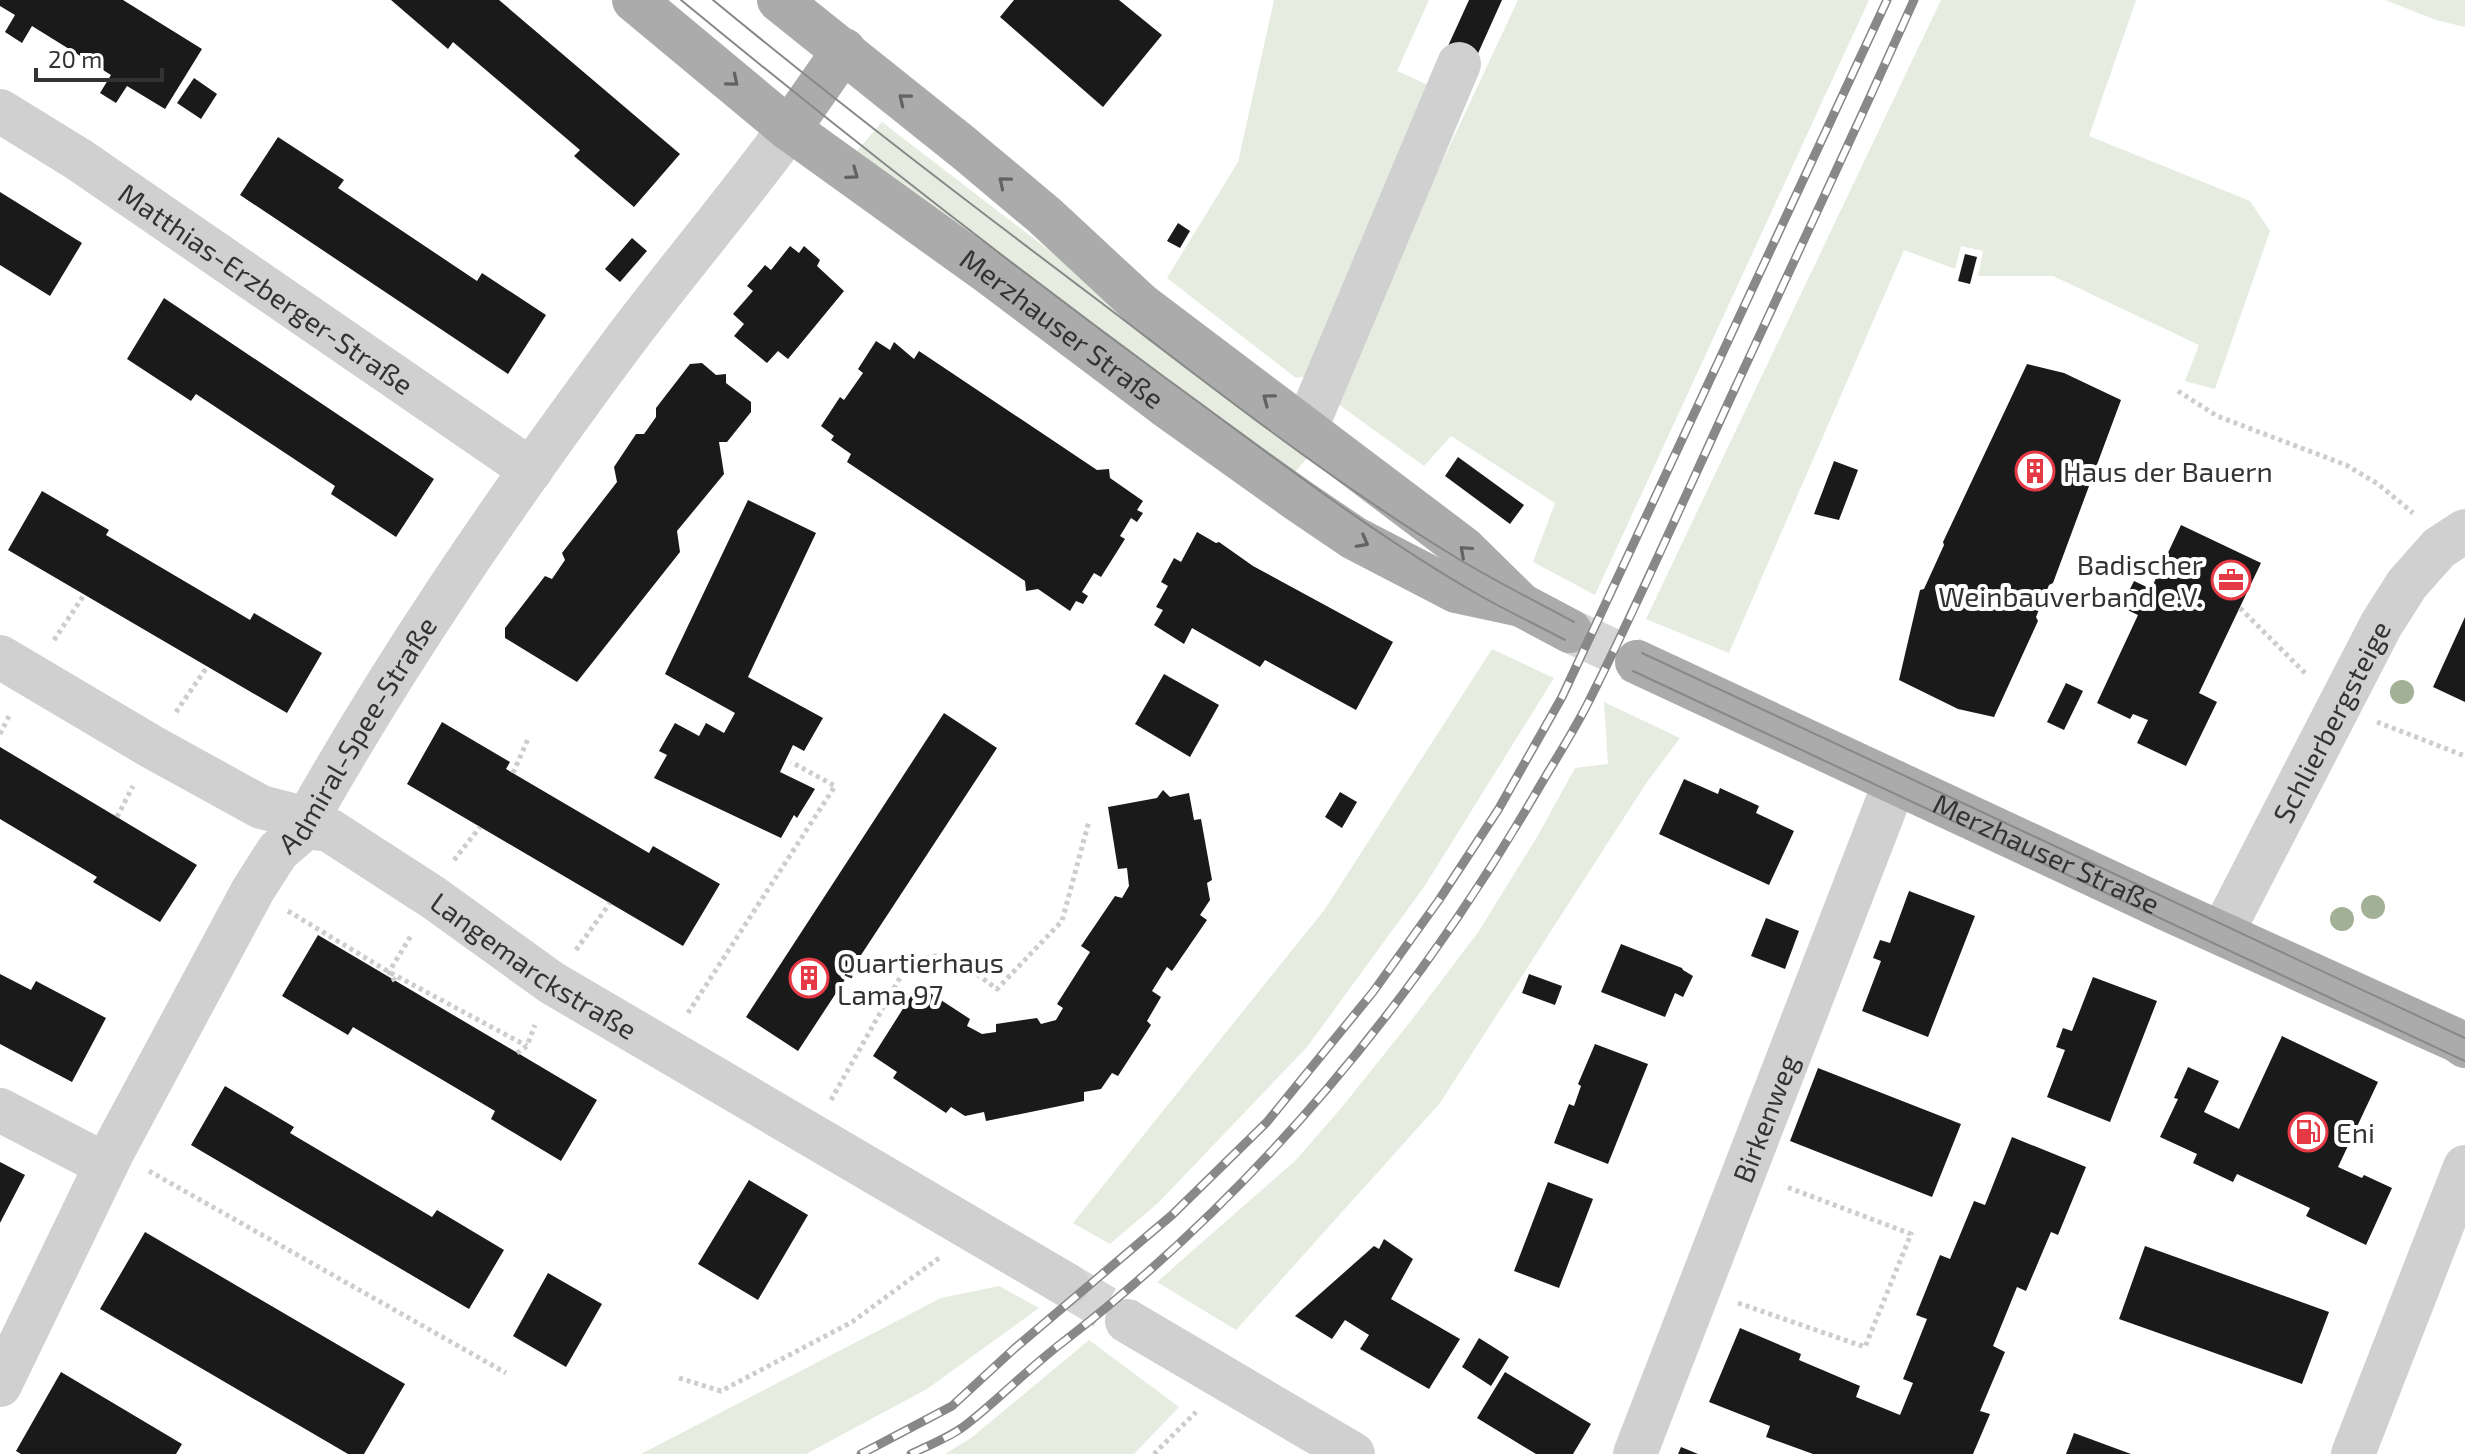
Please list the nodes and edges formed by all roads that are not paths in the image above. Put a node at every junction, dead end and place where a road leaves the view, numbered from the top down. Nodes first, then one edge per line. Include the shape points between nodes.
1 (634, 0) edge
2 (779, 0) edge
3 (844, 50) junction
4 (1459, 64) dead end
5 (0, 111) edge
6 (789, 129) junction
7 (1306, 428) junction
8 (531, 470) junction
9 (2452, 540) edge
10 (1521, 605) junction
11 (1570, 631) tunnel mouth
12 (1637, 662) tunnel mouth
13 (15, 666) edge
14 (1895, 782) junction
15 (304, 823) junction
16 (2222, 933) junction
17 (2463, 1042) edge
18 (0, 1110) edge
19 (110, 1158) junction
20 (2465, 1167) edge
21 (1067, 1285) tunnel mouth
22 (1127, 1321) tunnel mouth
23 (0, 1385) edge
24 (1330, 1448) edge
25 (1635, 1454) edge
26 (2353, 1454) edge

1 -> 6 main road, Merzhauser Straße
2 - 3 main road, Merzhauser Straße
3 - 6 main road
7 -> 3 main road, Merzhauser Straße via 1140,304 1044,215
4 - 7 street
5 - 8 street, Matthias-Erzberger-Straße
6 - 8 street, Admiral-Spee-Straße
6 -> 10 main road, Merzhauser Straße via 1354,538 1456,591
10 -> 7 main road, Merzhauser Straße via 1463,548
8 - 15 street, Admiral-Spee-Straße via 421,630
9 - 16 street, Schlierbergsteige via 2407,584 2381,625
10 - 11 main road, Merzhauser Straße
12 - 14 main road, Merzhauser Straße
13 - 15 street, Langemarckstraße via 261,807
14 - 16 main road, Merzhauser Straße
14 - 25 street, Birkenweg
15 - 19 street, Admiral-Spee-Straße via 253,890
15 - 21 street, Langemarckstraße via 329,830 552,983
16 - 17 main road, Merzhauser Straße
18 - 19 street
19 - 23 street, Admiral-Spee-Straße
20 - 26 street
22 - 24 street

